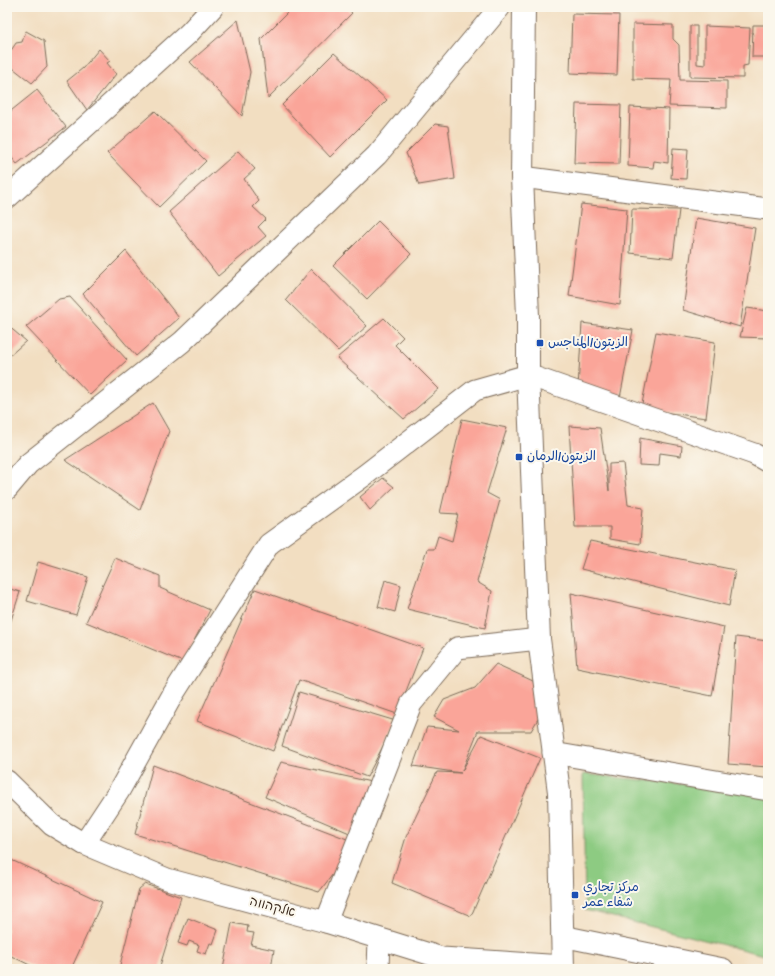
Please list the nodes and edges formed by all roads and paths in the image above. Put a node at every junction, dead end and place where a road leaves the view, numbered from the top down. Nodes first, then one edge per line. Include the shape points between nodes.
1 (213, 7) edge
2 (500, 7) edge
3 (524, 7) edge
4 (522, 177) junction
5 (7, 198) edge
6 (768, 209) edge
7 (528, 375) junction
8 (768, 462) edge
9 (7, 490) edge
10 (539, 639) junction
11 (554, 753) junction
12 (7, 781) edge
13 (768, 790) edge
14 (84, 844) junction
15 (326, 922) junction
16 (562, 936) junction
17 (379, 939) junction
18 (563, 968) edge
19 (378, 969) edge
20 (723, 969) edge

1 - 5 street via 189,33
2 - 9 street via 376,156 182,342 28,464
3 - 4 street
4 - 6 street
4 - 7 street
7 - 8 street via 754,454
7 - 10 street
7 - 14 street via 476,390 269,544 172,696 118,791
10 - 11 street
10 - 15 street via 457,648 411,704
11 - 13 street
11 - 16 street via 558,792
12 - 14 street, אלקהווה via 52,825
14 - 15 street, אלקהווה via 167,879
15 - 17 street, אלקהווה
16 - 18 street
16 - 20 street
17 - 18 street, אלקהווה via 442,958
17 - 19 street

